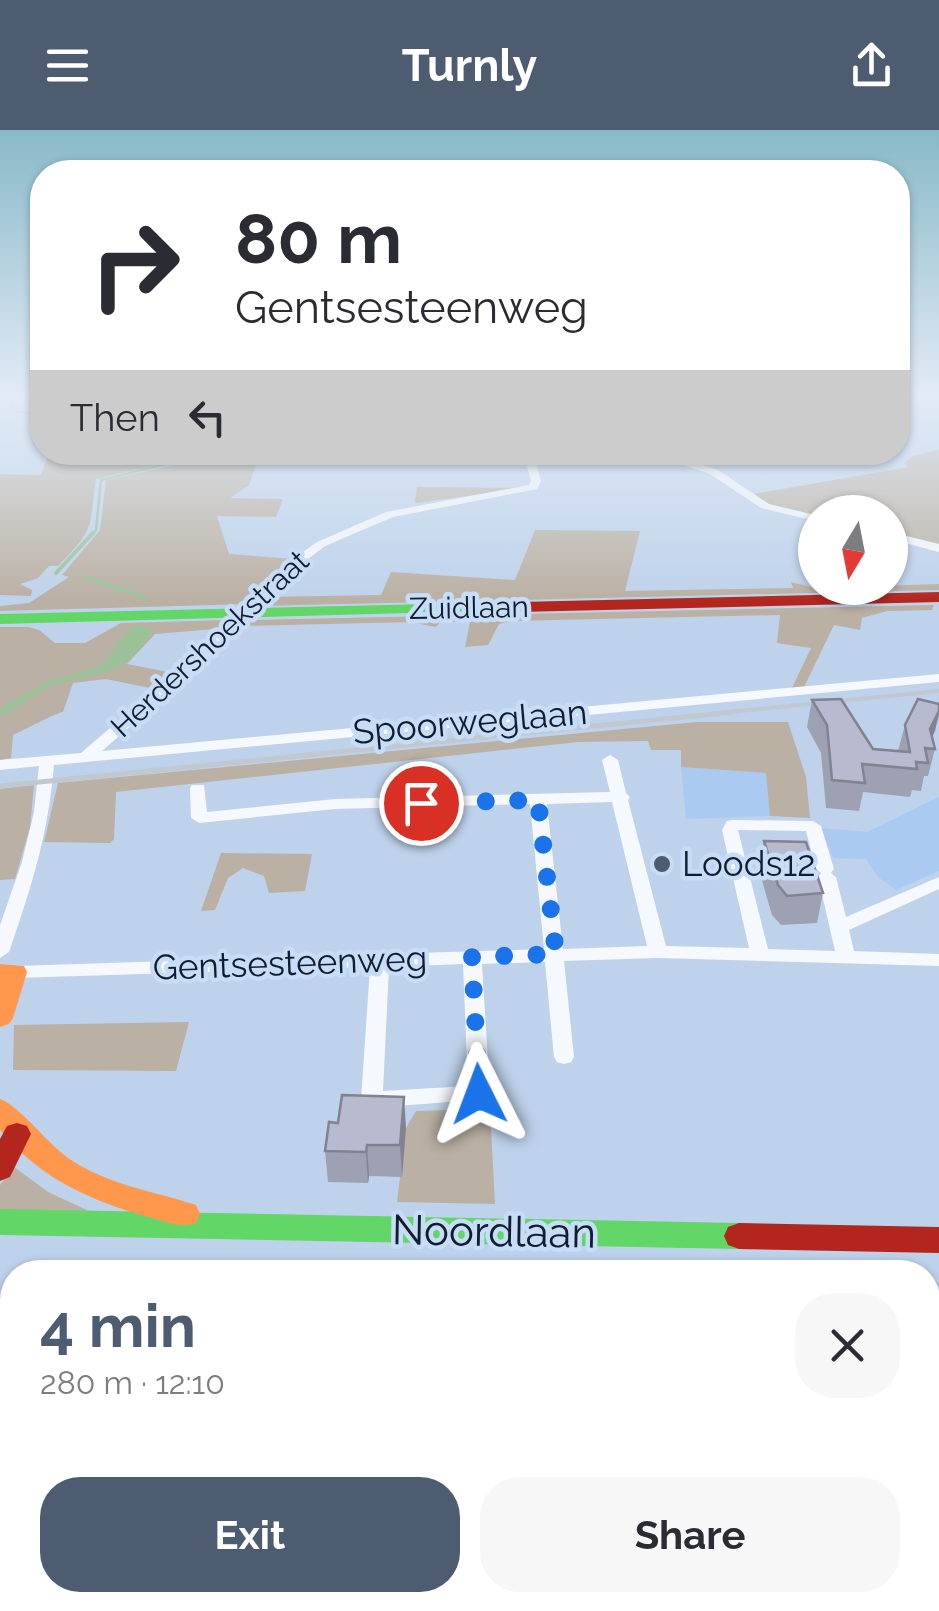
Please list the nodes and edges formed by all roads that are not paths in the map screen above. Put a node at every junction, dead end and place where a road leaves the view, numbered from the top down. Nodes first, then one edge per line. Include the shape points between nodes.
1 (532, 465) edge
2 (692, 465) edge
3 (798, 514) edge
4 (908, 540) edge
5 (939, 548) edge
6 (939, 597) edge
7 (248, 613) junction
8 (0, 619) edge
9 (939, 678) edge
10 (86, 757) junction
11 (47, 760) junction
12 (610, 760) dead end
13 (0, 765) edge
14 (198, 788) dead end
15 (622, 797) junction
16 (538, 800) junction
17 (939, 882) edge
18 (838, 928) junction
19 (0, 952) edge
20 (658, 952) junction
21 (760, 953) junction
22 (556, 954) junction
23 (472, 957) junction
24 (846, 957) junction
25 (939, 960) edge
26 (380, 961) junction
27 (7, 972) edge
28 (0, 1018) edge
29 (564, 1057) dead end
30 (0, 1110) edge
31 (16, 1134) junction
32 (0, 1169) edge
33 (0, 1222) edge
34 (228, 1225) junction
35 (939, 1240) edge

1 - 7 street, Herdershoekstraat via 534,487 412,508 343,532 296,560
2 - 3 street via 765,506
4 - 5 street
6 - 7 main road, Zuidlaan
7 - 8 main road, Zuidlaan
7 - 10 street, Herdershoekstraat
9 - 10 street, Spoorweglaan
10 - 11 street, Spoorweglaan
11 - 13 street, Spoorweglaan
11 - 19 street via 31,862
12 - 15 street
14 - 16 street via 198,818 334,804
15 - 16 street
15 - 20 street
16 - 22 street
17 - 18 street
18 - 21 street via 813,826 742,824 730,830
18 - 24 street
20 - 21 street, Gentsesteenweg
20 - 22 street, Gentsesteenweg
21 - 24 street, Gentsesteenweg
22 - 23 street, Gentsesteenweg
22 - 29 street
23 - 26 street, Gentsesteenweg
23 - 26 street via 479,1094 372,1100
24 - 25 street, Gentsesteenweg
26 - 27 street, Gentsesteenweg
27 - 28 main road
30 - 31 main road, Noordlaan
31 - 32 main road
31 - 34 main road, Noordlaan via 71,1180 103,1195
33 - 34 main road, Noordlaan
34 - 35 main road, Noordlaan

